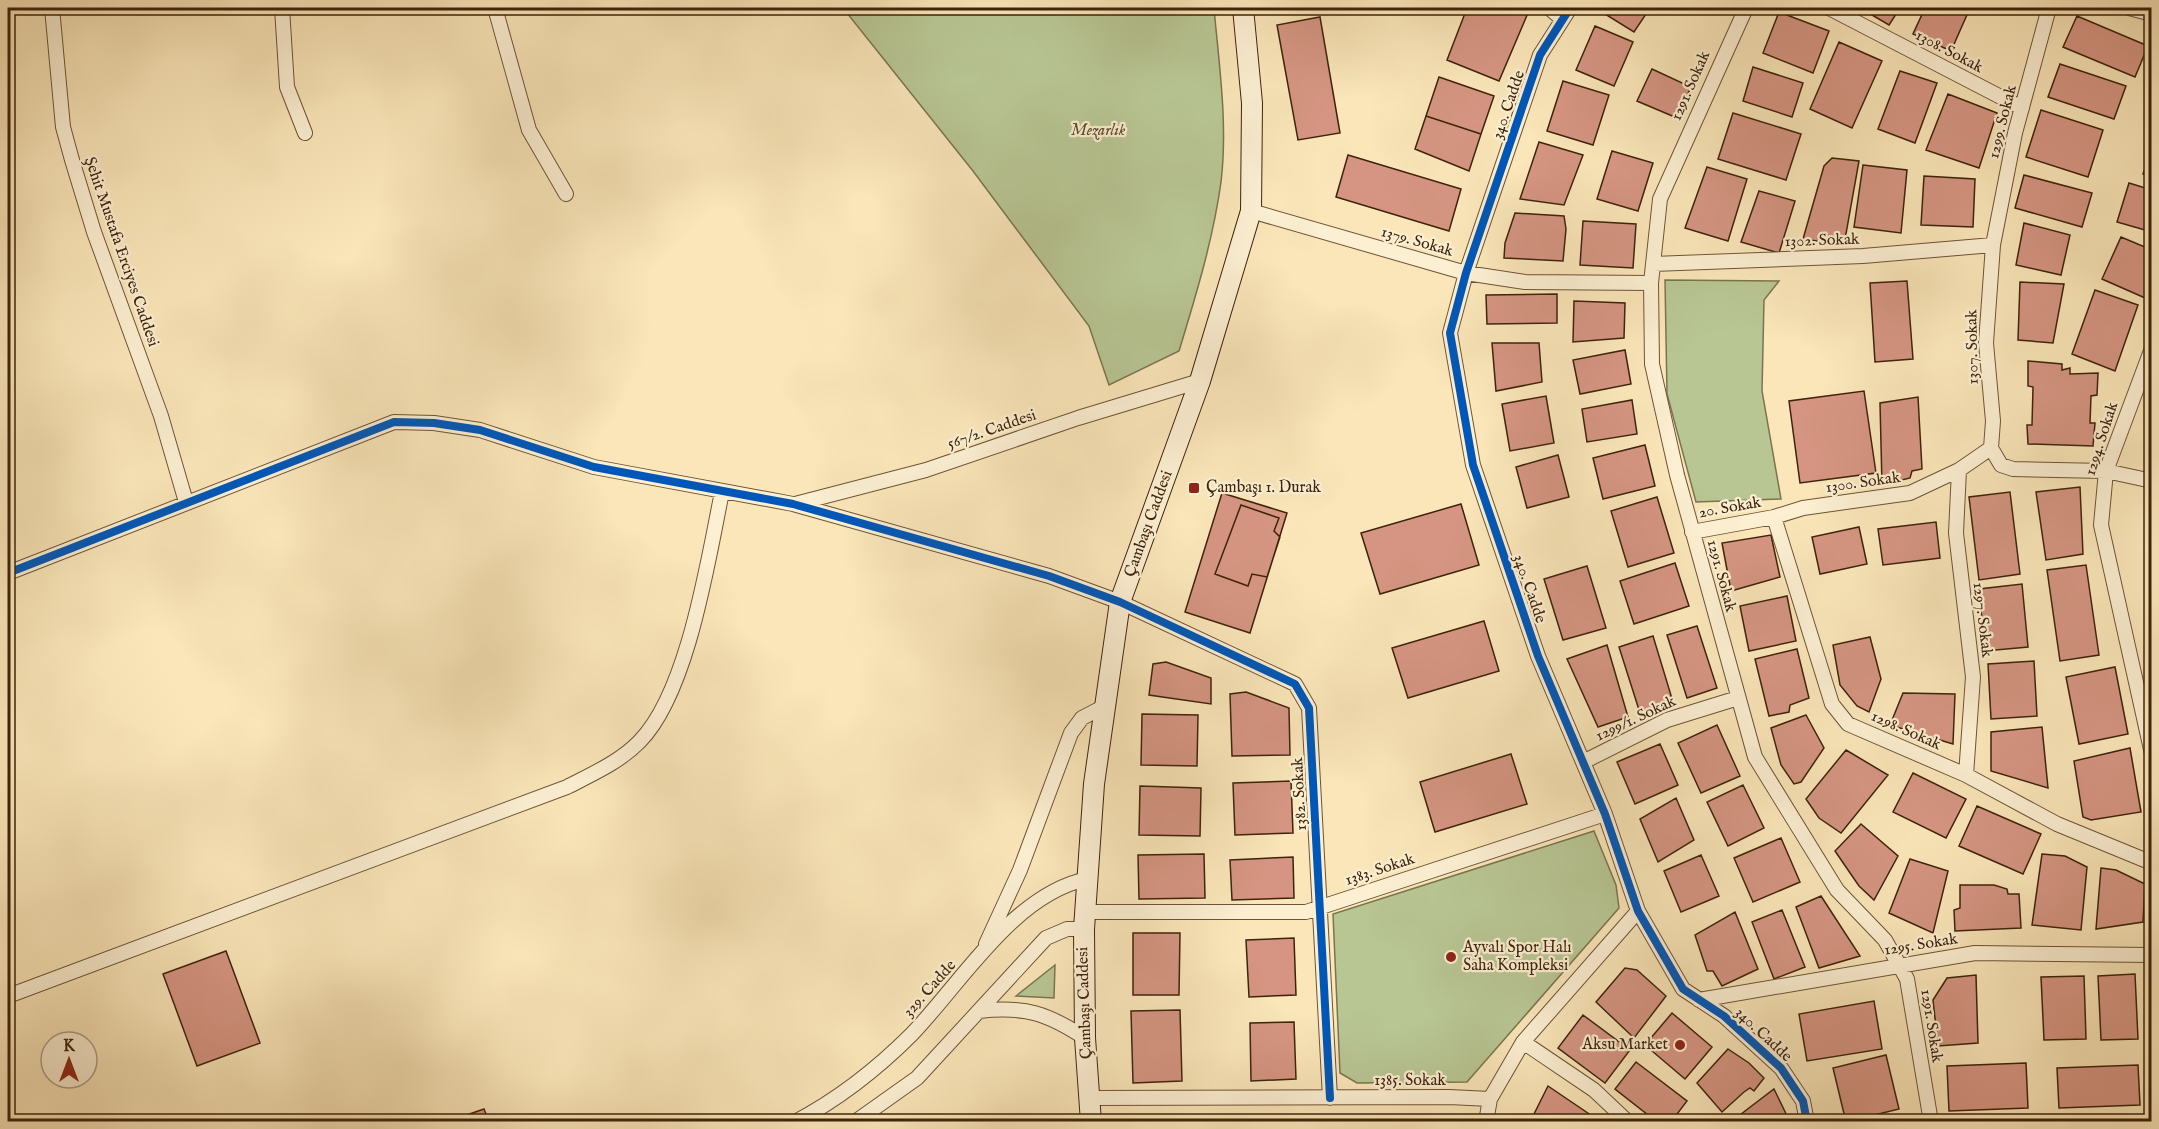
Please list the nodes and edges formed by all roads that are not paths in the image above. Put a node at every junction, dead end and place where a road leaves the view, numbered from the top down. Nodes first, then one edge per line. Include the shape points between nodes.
1 (52, 8) edge
2 (282, 8) edge
3 (495, 8) edge
4 (1243, 8) edge
5 (1549, 8) edge
6 (1746, 8) edge
7 (1829, 8) edge
8 (2049, 8) edge
9 (2129, 8) edge
10 (1566, 13) edge
11 (2151, 14) edge
12 (2022, 108) junction
13 (305, 133) dead end
14 (566, 194) dead end
15 (1251, 211) junction
16 (1993, 245) junction
17 (1653, 264) junction
18 (1466, 273) junction
19 (1651, 284) junction
20 (2151, 348) edge
21 (1200, 381) junction
22 (1991, 448) junction
23 (1959, 470) junction
24 (2106, 471) junction
25 (2151, 481) edge
26 (722, 492) junction
27 (186, 502) junction
28 (793, 504) junction
29 (1774, 517) junction
30 (1692, 532) junction
31 (8, 573) edge
32 (1120, 602) junction
33 (1738, 698) junction
34 (1106, 705) junction
35 (2151, 754) edge
36 (1583, 762) junction
37 (1966, 775) junction
38 (1605, 813) junction
39 (2151, 863) edge
40 (1087, 879) junction
41 (1320, 907) junction
42 (1638, 911) junction
43 (1084, 921) junction
44 (982, 955) junction
45 (2151, 955) edge
46 (1899, 964) junction
47 (8, 996) edge
48 (1700, 1000) junction
49 (979, 1011) junction
50 (1085, 1038) junction
51 (1523, 1042) junction
52 (1089, 1098) junction
53 (1330, 1098) junction
54 (1490, 1099) junction
55 (795, 1122) edge
56 (855, 1122) edge
57 (1091, 1122) edge
58 (1486, 1122) edge
59 (1628, 1122) edge
60 (1808, 1122) edge
61 (1931, 1122) edge

1 - 27 street, Şehit Mustafa Erciyes Caddesi via 63,127 94,232 164,425
2 - 13 street via 287,87
3 - 14 street via 529,130
4 - 15 main road, Çambaşı Caddesi via 1252,103
5 - 10 street
6 - 17 street, 1291. Sokak via 1660,199
7 - 12 street, 1308. Sokak
8 - 12 street, 1299. Sokak
9 - 11 street
10 - 18 street, 340. Cadde via 1540,55
12 - 16 street, 1299. Sokak
15 - 18 street, 1379. Sokak
15 - 21 main road, Çambaşı Caddesi
16 - 17 street, 1302. Sokak via 1863,256
16 - 22 street, 1307. Sokak via 1986,344 1993,421
17 - 19 street, 1291. Sokak
18 - 19 street, 1379. Sokak via 1525,282
18 - 36 street, 340. Cadde via 1450,333 1473,465 1538,656
19 - 30 street, 1291. Sokak via 1652,364
20 - 24 street, 1294. Sokak
21 - 28 street, 567/2. Caddesi via 926,470
21 - 32 main road, Çambaşı Caddesi
22 - 23 street, 1300. Sokak
22 - 24 street via 2001,465 2013,469
23 - 29 street, 1300. Sokak via 1910,493 1803,508
23 - 37 street, 1297. Sokak via 1956,534 1973,677
24 - 25 street
24 - 35 street, 1294. Sokak via 2100,525
26 - 27 street, 1382. Sokak via 594,467 480,430 394,422
26 - 28 street, 1382. Sokak
26 - 47 street via 701,592 673,691 659,719 640,742 612,764 567,787
27 - 31 street, 1382. Sokak
28 - 32 street, 1382. Sokak via 1049,576
29 - 30 street, 20. Sokak
29 - 37 street, 1298. Sokak via 1832,704 1848,723
30 - 33 street, 1291. Sokak
32 - 34 main road, Çambaşı Caddesi
32 - 41 street, 1382. Sokak via 1295,684 1309,708
33 - 36 street, 1299/1. Sokak via 1667,720
33 - 46 street, 1291. Sokak via 1755,757 1837,890 1885,940
34 - 40 main road, Çambaşı Caddesi via 1094,784
34 - 44 street via 1082,718 1071,733 1012,891
36 - 38 street, 340. Cadde
37 - 39 street, 1298. Sokak via 2057,824
38 - 41 street, 1383. Sokak
38 - 42 street, 340. Cadde
40 - 43 main road, Çambaşı Caddesi
40 - 44 street, 329. Cadde via 1072,882 1043,898
41 - 43 street, 1383. Sokak via 1306,912
41 - 53 street, 1382. Sokak
42 - 48 street, 340. Cadde via 1683,989
42 - 51 street
43 - 49 street via 1046,938
43 - 50 main road, Çambaşı Caddesi
44 - 55 street, 329. Cadde via 931,1014 883,1060
45 - 46 street, 1295. Sokak via 1975,953
46 - 48 street, 1295. Sokak
46 - 61 street, 1291. Sokak via 1907,979
48 - 60 street, 340. Cadde via 1724,1016 1781,1068 1803,1101
49 - 50 street via 1026,1009 1059,1021
49 - 56 street via 917,1078
50 - 52 main road, Çambaşı Caddesi
51 - 54 street
51 - 59 street via 1594,1090
52 - 53 street, 1385. Sokak
52 - 57 main road, Çambaşı Caddesi
53 - 54 street, 1385. Sokak
54 - 58 street

